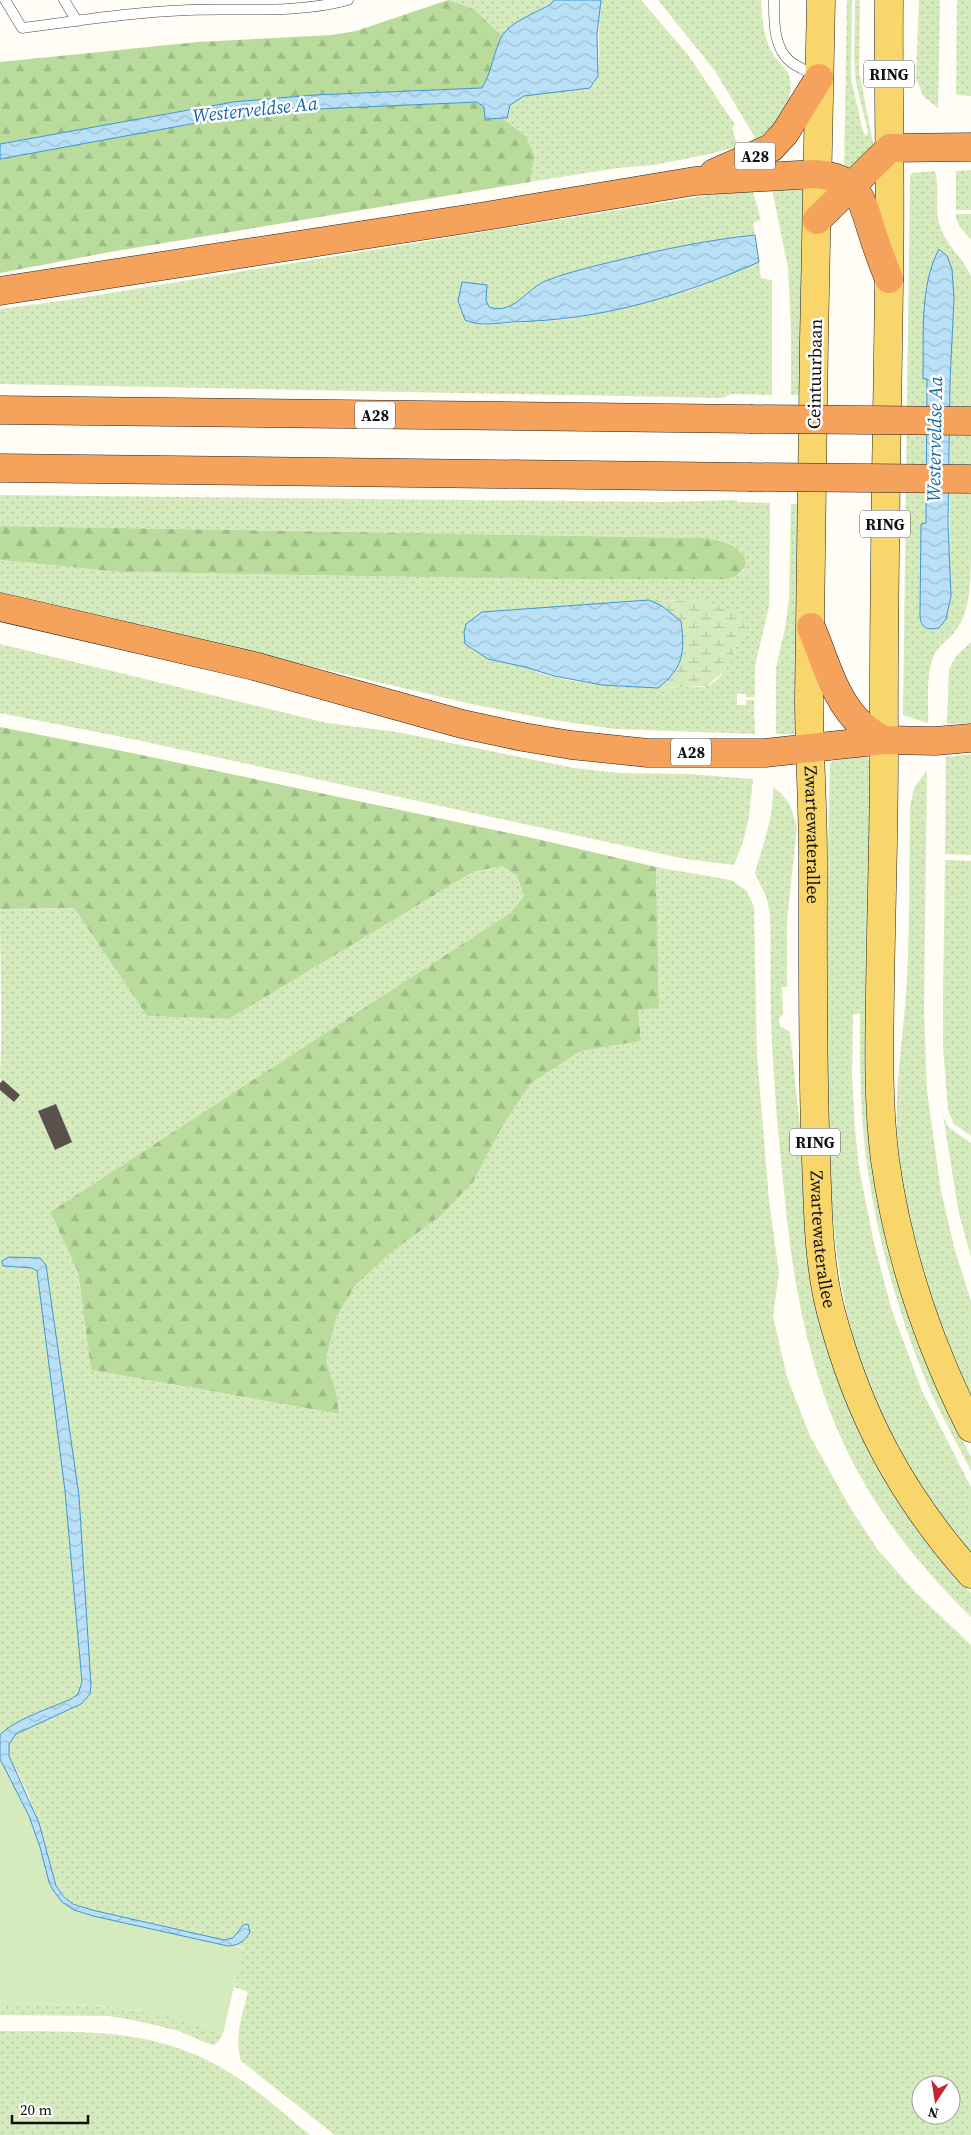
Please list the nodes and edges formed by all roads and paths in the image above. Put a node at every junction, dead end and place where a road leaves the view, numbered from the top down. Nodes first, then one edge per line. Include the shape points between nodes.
1 (5, 0) edge
2 (64, 0) edge
3 (348, 0) edge
4 (774, 0) edge
5 (821, 0) edge
6 (889, 0) edge
7 (77, 21) junction
8 (819, 78) junction
9 (971, 146) edge
10 (890, 148) junction
11 (816, 174) junction
12 (695, 181) junction
13 (851, 186) junction
14 (816, 220) junction
15 (889, 280) junction
16 (0, 291) edge
17 (0, 410) edge
18 (971, 421) edge
19 (0, 468) edge
20 (971, 479) edge
21 (0, 607) edge
22 (811, 627) junction
23 (971, 738) edge
24 (884, 740) junction
25 (810, 747) junction
26 (971, 1428) edge
27 (971, 1574) edge

1 - 7 lane via 22,28
2 - 7 lane
3 - 7 lane via 307,7 187,10
4 - 8 lane via 774,26 779,44 791,62
5 - 8 main road, Ceintuurbaan / RING
6 - 10 main road, RING
8 - 11 main road, Ceintuurbaan / RING
8 - 12 highway, A28 via 771,148
9 - 10 highway
10 - 13 highway
10 - 15 main road, RING
11 - 12 highway, A28
11 - 13 highway, A28 via 844,180
11 - 14 main road, Ceintuurbaan / RING
12 - 16 highway, A28
13 - 14 highway
13 - 15 highway via 860,196
14 - 22 main road, Ceintuurbaan / RING
15 - 24 main road, RING via 882,644
17 - 18 highway, A28, bridge
19 - 20 highway, bridge
21 - 25 highway, A28 via 254,666 427,715 523,738 648,752 765,753
22 - 24 highway via 840,698 860,724
22 - 25 main road, Ceintuurbaan / RING
23 - 24 highway, A28
24 - 25 highway, A28
24 - 26 main road, RING via 879,1024 885,1160 909,1273 928,1331
25 - 27 main road, Zwartewaterallee / RING via 813,1094 824,1278 848,1366 867,1418 891,1465 922,1514

